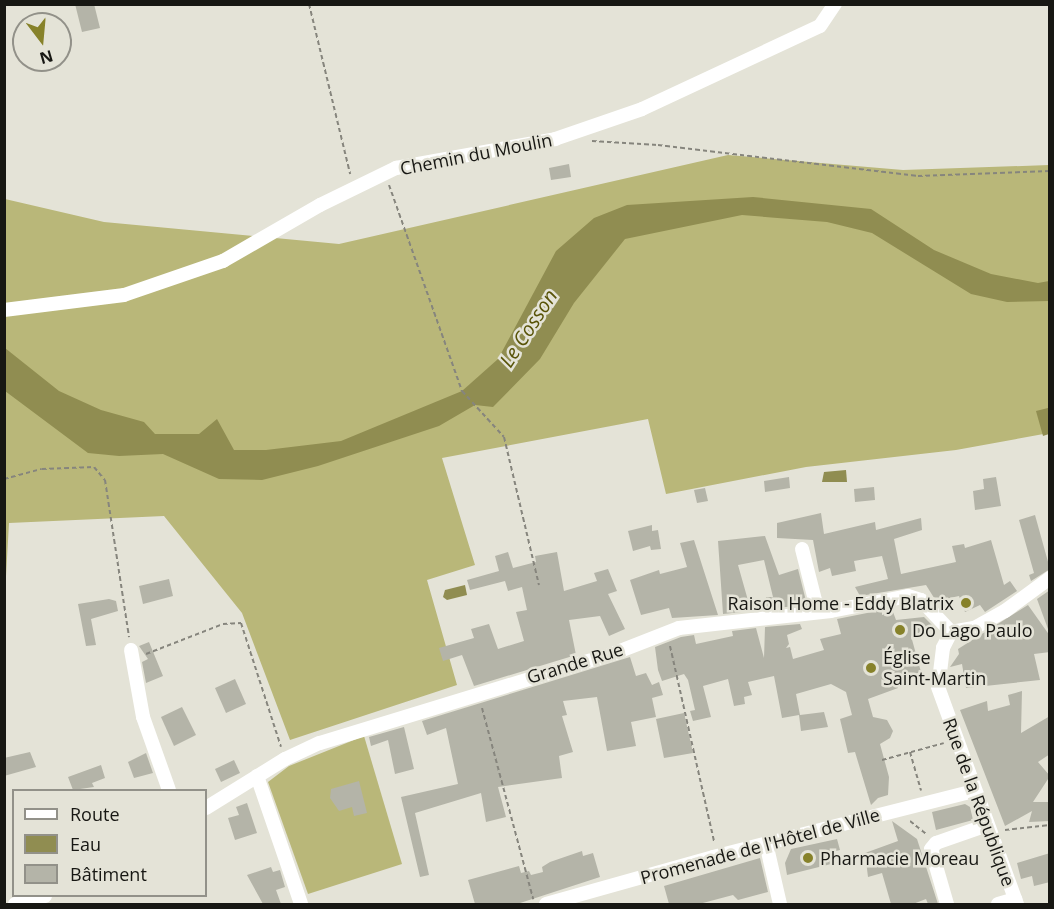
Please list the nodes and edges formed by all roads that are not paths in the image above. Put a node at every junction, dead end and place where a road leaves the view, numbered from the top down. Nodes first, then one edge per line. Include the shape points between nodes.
1 (835, 4) edge
2 (4, 310) edge
3 (802, 549) dead end
4 (1050, 578) edge
5 (818, 612) junction
6 (951, 632) junction
7 (131, 650) road end
8 (256, 777) junction
9 (169, 789) edge
10 (974, 791) junction
11 (207, 807) edge
12 (989, 830) junction
13 (766, 843) junction
14 (41, 897) edge
15 (1016, 902) edge
16 (15, 904) edge
17 (301, 904) edge
18 (546, 904) edge
19 (780, 904) edge
20 (947, 904) edge
21 (998, 904) edge

1 - 2 street, Chemin du Moulin via 820,26 642,109 555,139 396,168 223,261 124,295
3 - 5 street
4 - 6 street via 974,628
5 - 6 street, Grande Rue via 908,596 921,600
5 - 8 street, Grande Rue via 666,632 620,651 359,729 285,759
6 - 10 street, Rue de la République via 939,662 942,699
7 - 9 street via 131,668 143,717
8 - 11 street, Grande Rue
8 - 17 street
10 - 12 street, Rue de la République
10 - 13 street, Promenade de l'Hôtel de Ville
12 - 15 street, Rue de la République
12 - 20 street via 936,843 931,857
13 - 18 street, Promenade de l'Hôtel de Ville
13 - 19 street
14 - 16 street
15 - 21 street

